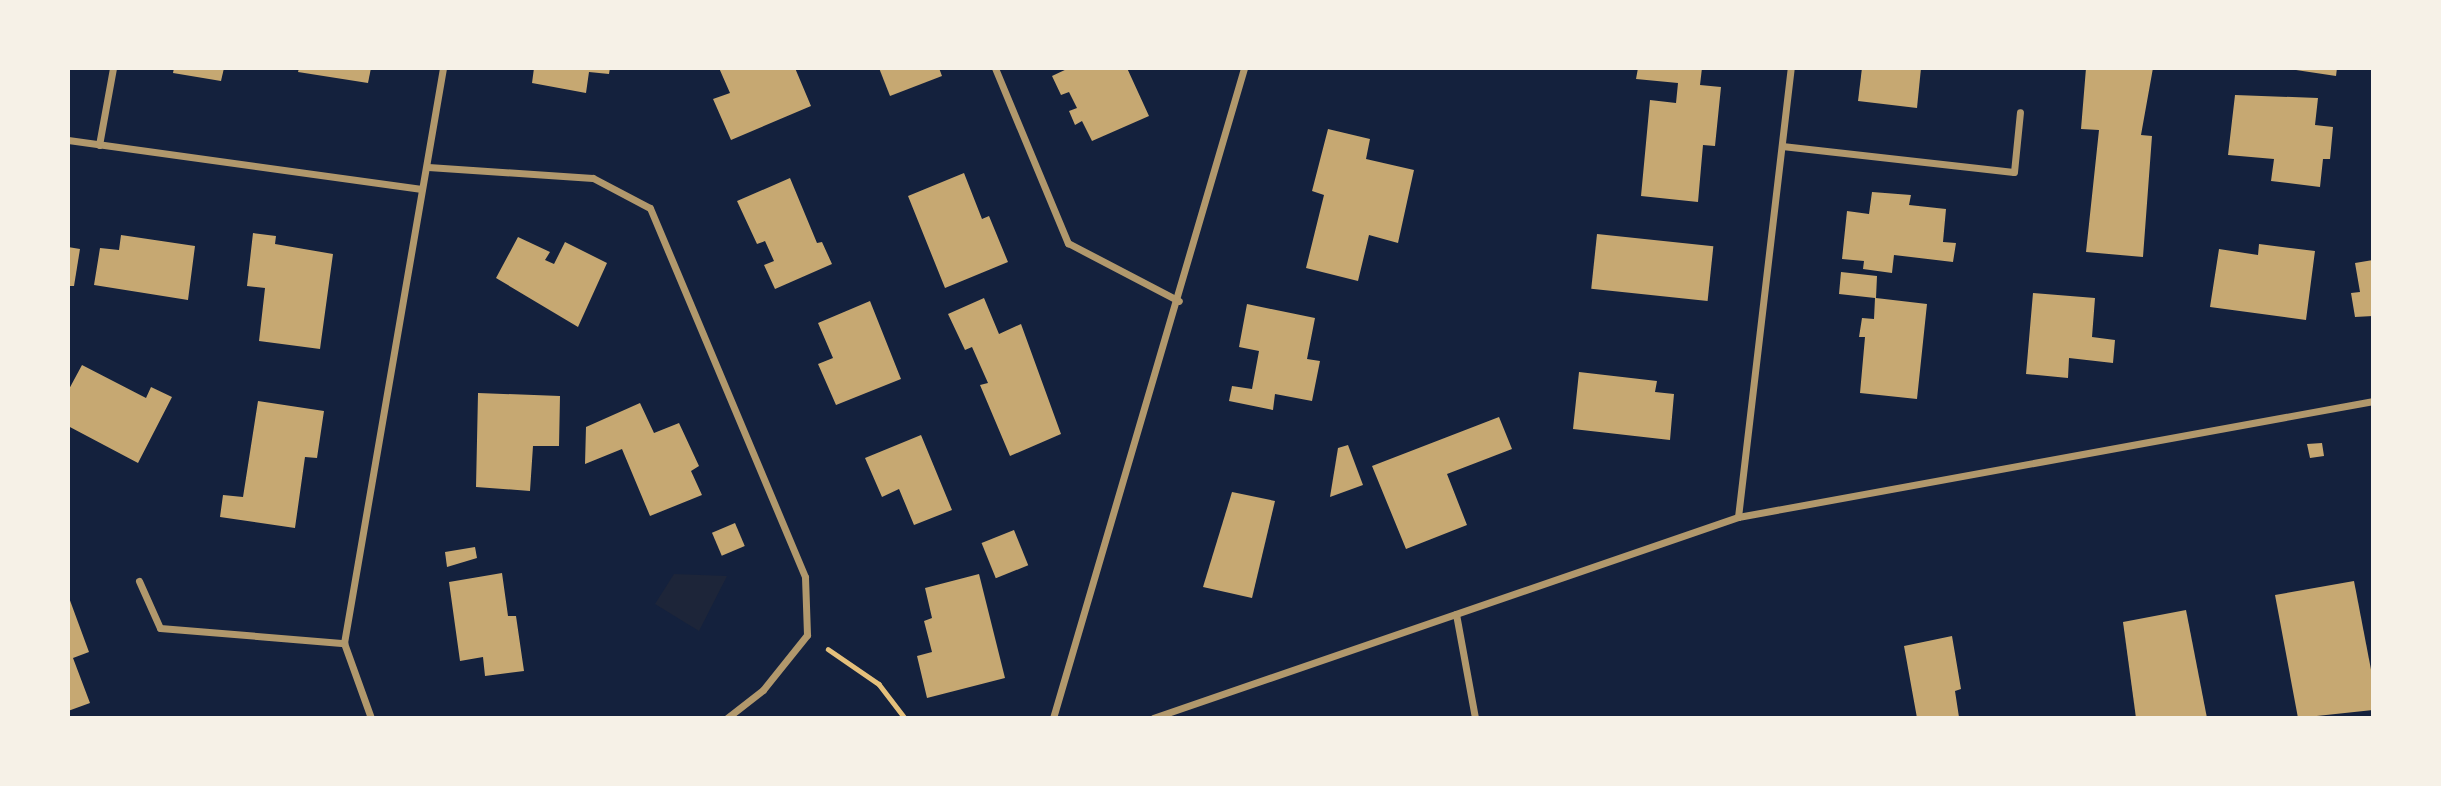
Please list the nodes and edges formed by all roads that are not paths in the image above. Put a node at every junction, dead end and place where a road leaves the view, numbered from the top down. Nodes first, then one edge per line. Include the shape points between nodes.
1 (113, 68) edge
2 (443, 68) edge
3 (995, 68) edge
4 (1244, 68) edge
5 (1791, 68) edge
6 (2020, 112) dead end
7 (68, 140) edge
8 (99, 145) junction
9 (1782, 146) junction
10 (428, 167) junction
11 (422, 189) junction
12 (1179, 301) junction
13 (2373, 401) edge
14 (1738, 517) junction
15 (139, 581) dead end
16 (1456, 614) junction
17 (344, 643) junction
18 (371, 718) edge
19 (727, 718) edge
20 (1053, 718) edge
21 (1153, 718) edge
22 (1475, 718) edge

1 - 8 street
2 - 10 street
3 - 12 street via 1068,243
4 - 12 street
5 - 9 street
6 - 9 street via 2014,172
7 - 8 street
8 - 11 street
9 - 14 street
10 - 11 street
10 - 19 street via 593,178 650,208 806,577 807,635 763,690
11 - 17 street
12 - 20 street
13 - 14 street
14 - 16 street
15 - 17 street via 160,628
16 - 21 street
16 - 22 street
17 - 18 street

